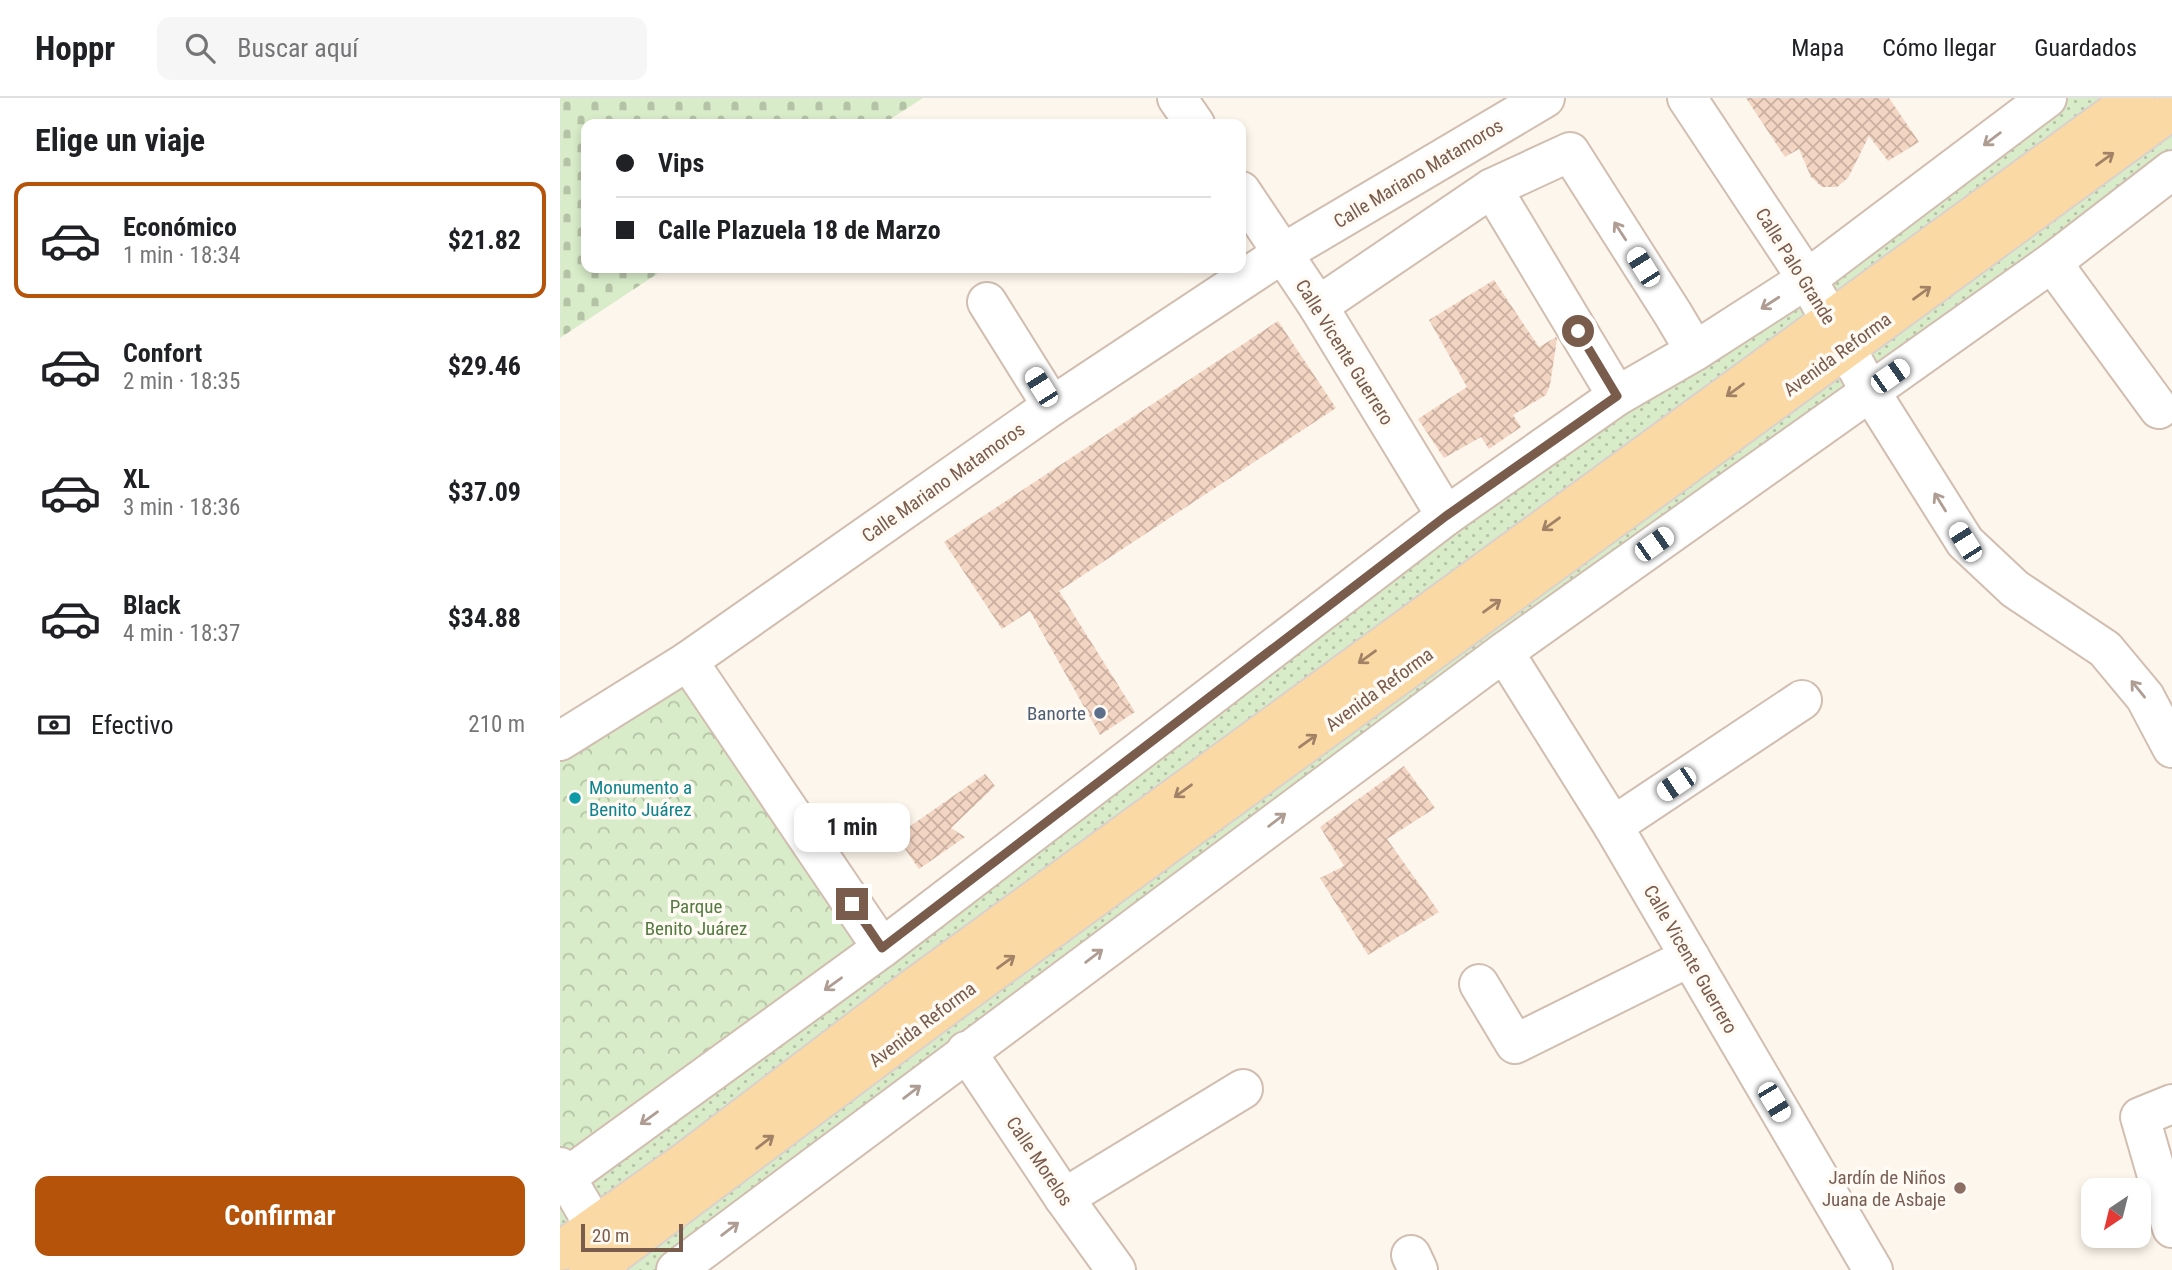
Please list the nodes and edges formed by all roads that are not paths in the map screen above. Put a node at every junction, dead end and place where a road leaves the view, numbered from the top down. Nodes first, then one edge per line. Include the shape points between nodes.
1 (1177, 98) edge
2 (1545, 98) edge
3 (1687, 98) edge
4 (2047, 98) edge
5 (2134, 98) edge
6 (2172, 110) edge
7 (1192, 119) edge
8 (2172, 170) edge
9 (1492, 188) junction
10 (1246, 198) edge
11 (1283, 253) junction
12 (2054, 261) junction
13 (1807, 279) junction
14 (987, 302) dead end
15 (1318, 306) junction
16 (1838, 334) junction
17 (1695, 351) junction
18 (1870, 391) junction
19 (1617, 396) junction
20 (1052, 406) junction
21 (2158, 409) dead end
22 (1446, 516) junction
23 (1504, 652) junction
24 (688, 661) junction
25 (1802, 700) dead end
26 (560, 741) edge
27 (2172, 748) edge
28 (1613, 826) junction
29 (882, 948) junction
30 (1690, 957) junction
31 (1479, 984) dead end
32 (966, 1051) junction
33 (1243, 1089) dead end
34 (2172, 1104) edge
35 (562, 1176) edge
36 (1065, 1198) junction
37 (2172, 1228) edge
38 (560, 1251) edge
39 (603, 1256) edge
40 (676, 1270) edge
41 (1116, 1270) edge
42 (1873, 1270) edge

1 - 7 street
2 - 11 street, Calle Mariano Matamoros
3 - 13 street, Calle Palo Grande
4 -> 13 street
5 - 16 main road, Avenida Reforma
16 -> 6 main road, Avenida Reforma
8 - 12 street
9 - 15 street
17 -> 9 street via 1570,152
9 - 19 street
10 - 11 street, Calle Vicente Guerrero
11 - 15 street, Calle Vicente Guerrero
11 - 20 street, Calle Mariano Matamoros
12 - 18 street
12 - 21 street
13 - 16 street, Calle Palo Grande
13 -> 17 street
14 - 20 street
15 - 22 street, Calle Vicente Guerrero
16 - 18 street, Calle Palo Grande
16 - 39 main road, Avenida Reforma via 942,1008
17 - 19 street
18 - 23 street
27 -> 18 street, Calle Palo Grande via 2145,697 2105,649 2015,589 1965,542
19 - 22 street
20 - 24 street, Calle Mariano Matamoros
22 - 29 street
23 - 28 street, Calle Vicente Guerrero
32 -> 23 street
24 - 26 street, Calle Mariano Matamoros
24 - 29 street
25 - 28 street
28 - 30 street, Calle Vicente Guerrero
29 -> 35 street
30 - 31 street via 1515,1044
30 - 42 street, Calle Vicente Guerrero
32 - 36 street, Calle Morelos
40 -> 32 street
33 - 36 street
34 - 37 street via 2140,1117
35 - 39 street
36 - 41 street, Calle Morelos
38 - 39 main road, Avenida Reforma

